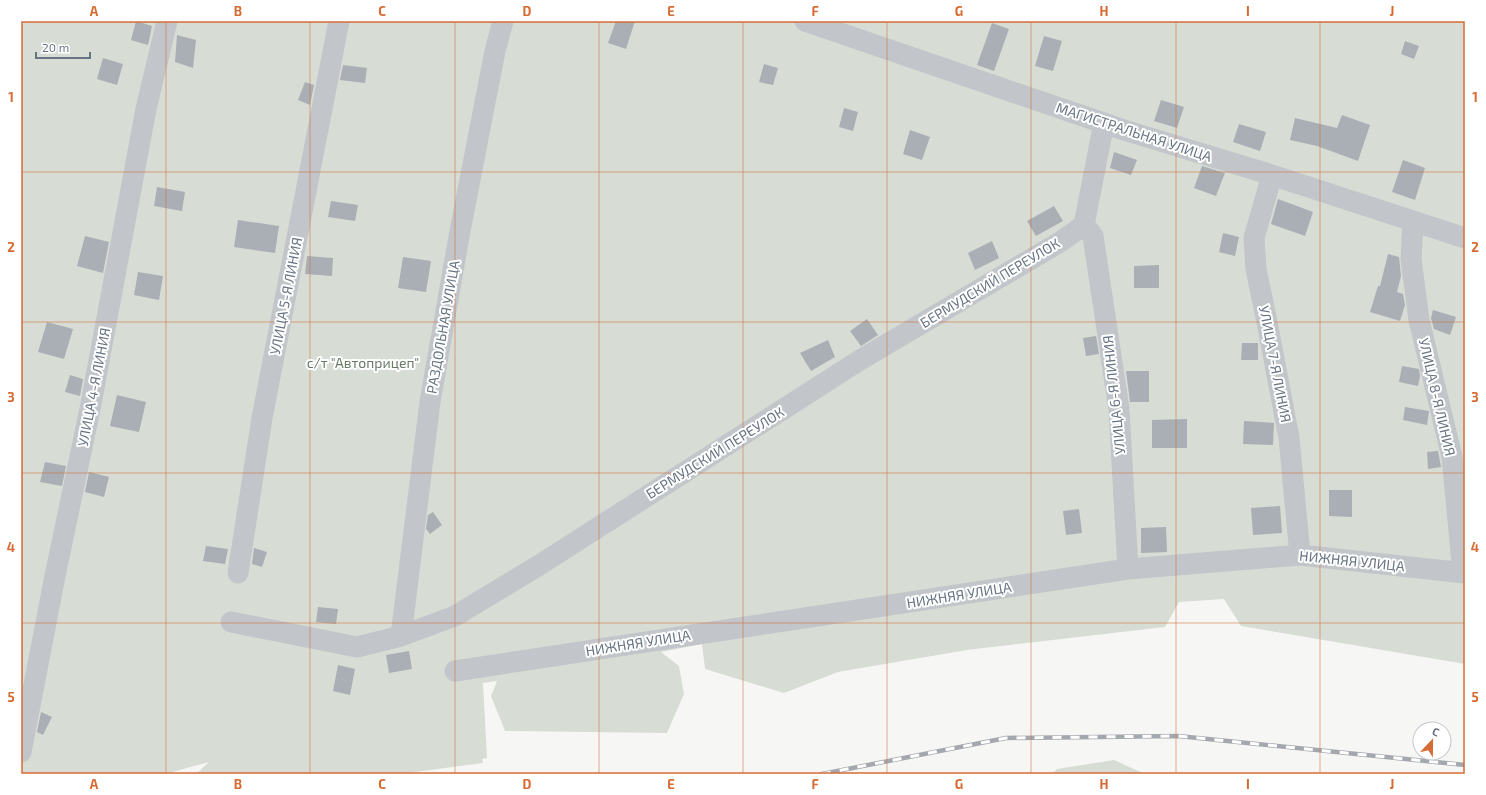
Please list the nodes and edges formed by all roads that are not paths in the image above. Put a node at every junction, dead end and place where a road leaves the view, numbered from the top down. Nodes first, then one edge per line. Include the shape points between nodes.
1 (168, 21) edge
2 (339, 21) edge
3 (502, 21) edge
4 (805, 21) edge
5 (1104, 123) junction
6 (1272, 175) junction
7 (1413, 221) junction
8 (1084, 225) junction
9 (1465, 238) edge
10 (1300, 555) junction
11 (1128, 569) junction
12 (238, 573) dead end
13 (1464, 573) edge
14 (231, 622) dead end
15 (401, 636) junction
16 (455, 671) dead end
17 (21, 752) edge

1 - 17 street, УЛИЦА 4-Я ЛИНИЯ via 146,110 90,409
2 - 12 street, УЛИЦА 5-Я ЛИНИЯ via 262,418
3 - 15 street, РАЗДОЛЬНАЯ УЛИЦА via 494,51 430,402
4 - 5 street, МАГИСТРАЛЬНАЯ УЛИЦА
5 - 6 street, МАГИСТРАЛЬНАЯ УЛИЦА
5 - 8 street
6 - 7 street, МАГИСТРАЛЬНАЯ УЛИЦА
6 - 10 street, УЛИЦА 7-Я ЛИНИЯ via 1254,238 1256,269 1289,438
7 - 9 street, МАГИСТРАЛЬНАЯ УЛИЦА
7 - 13 street, УЛИЦА 8-Я ЛИНИЯ via 1411,259 1419,320 1452,457
8 - 11 street, УЛИЦА 6-Я ЛИНИЯ via 1093,236 1119,409
8 - 15 street, БЕРМУДСКИЙ ПЕРЕУЛОК via 1060,242 860,360 455,616
10 - 11 street, НИЖНЯЯ УЛИЦА
10 - 13 street, НИЖНЯЯ УЛИЦА
11 - 16 street, НИЖНЯЯ УЛИЦА
14 - 15 street, БЕРМУДСКИЙ ПЕРЕУЛОК via 357,647

